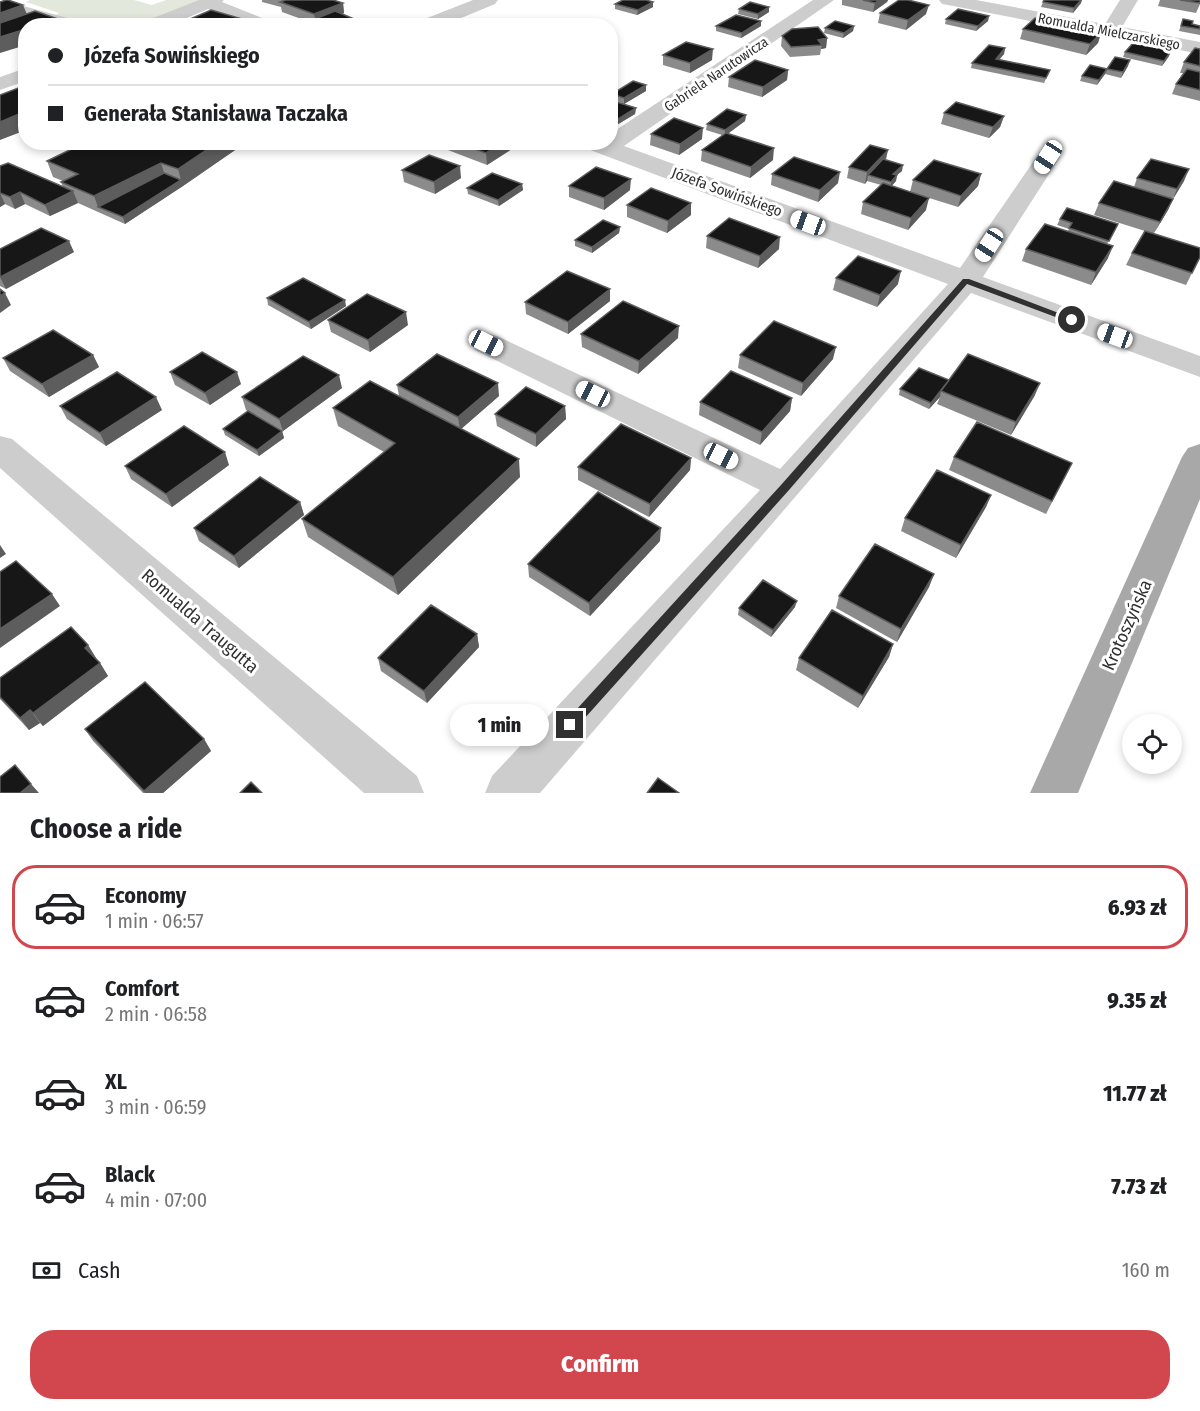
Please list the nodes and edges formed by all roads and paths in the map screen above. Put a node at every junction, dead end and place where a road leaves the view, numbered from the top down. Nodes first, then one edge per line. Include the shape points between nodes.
1 (489, 0) edge
2 (825, 0) edge
3 (948, 0) edge
4 (1130, 0) edge
5 (211, 1) edge
6 (0, 12) edge
7 (54, 18) edge
8 (170, 18) edge
9 (248, 18) edge
10 (444, 18) edge
11 (1111, 31) junction
12 (1200, 48) edge
13 (18, 77) edge
14 (0, 84) edge
15 (618, 132) edge
16 (612, 150) edge
17 (1048, 157) dead end
18 (966, 281) junction
19 (486, 343) dead end
20 (1200, 367) edge
21 (0, 448) edge
22 (1200, 457) edge
23 (785, 487) junction
24 (400, 793) edge
25 (509, 793) edge
26 (1054, 793) edge

1 - 10 street
2 - 15 street, Gabriela Narutowicza
3 - 11 street, Romualda Mielczarskiego
4 - 11 street
5 - 8 street
5 - 9 street
6 - 7 lane via 16,7
11 - 12 street, Romualda Mielczarskiego
13 - 14 street
16 - 18 street, Józefa Sowińskiego
17 - 18 street
18 - 20 street, Józefa Sowińskiego
18 - 23 street
19 - 23 street
21 - 24 street, Romualda Traugutta
22 - 26 main road, Krotoszyńska
23 - 25 street

